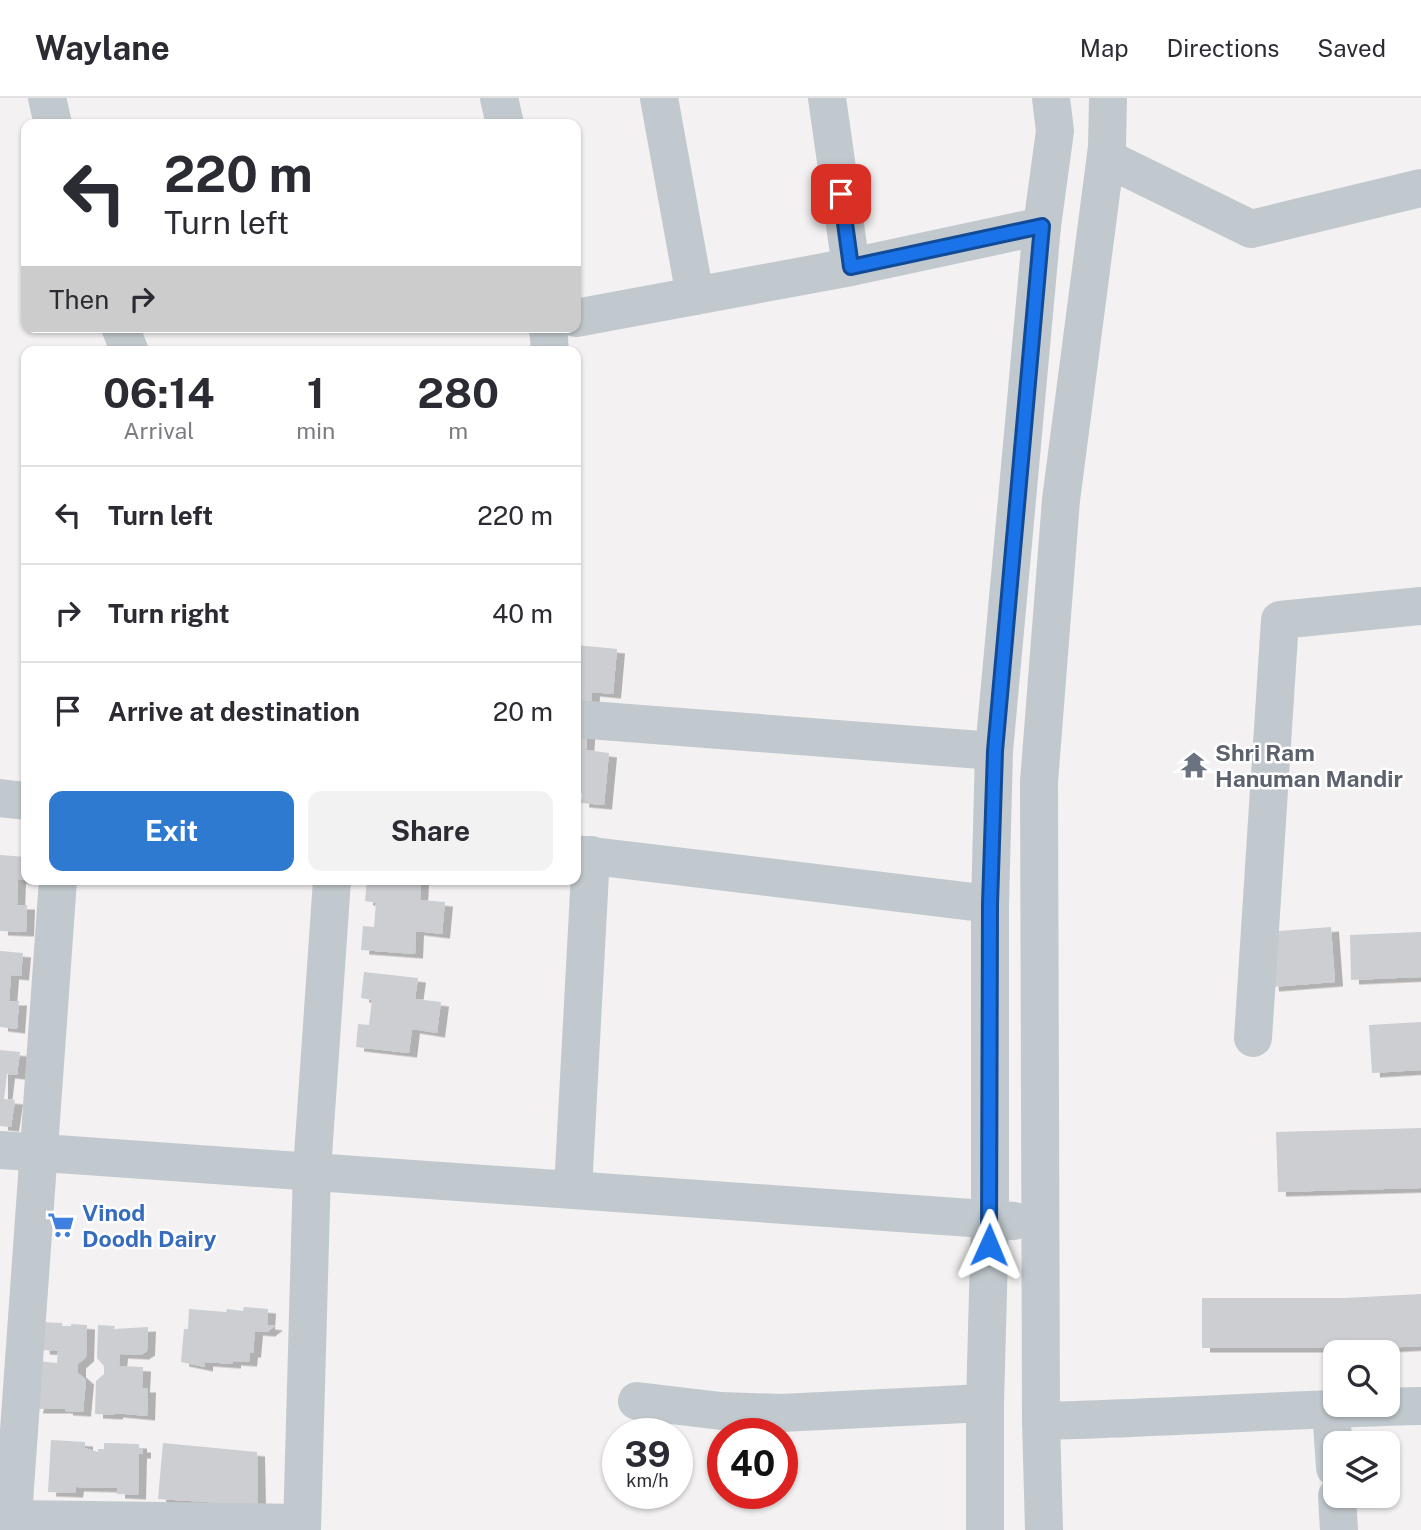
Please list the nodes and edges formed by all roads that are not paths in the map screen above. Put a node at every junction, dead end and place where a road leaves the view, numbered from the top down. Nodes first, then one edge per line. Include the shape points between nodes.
1 (47, 98) edge
2 (499, 98) edge
3 (659, 98) edge
4 (827, 98) edge
5 (1051, 98) edge
6 (1108, 98) edge
7 (52, 119) edge
8 (504, 119) edge
9 (1105, 158) junction
10 (1421, 188) edge
11 (1042, 226) junction
12 (851, 267) junction
13 (695, 296) junction
14 (581, 317) edge
15 (1421, 606) edge
16 (581, 719) edge
17 (995, 751) junction
18 (0, 798) edge
19 (21, 800) edge
20 (583, 854) edge
21 (58, 885) edge
22 (332, 885) edge
23 (990, 904) junction
24 (1253, 1038) dead end
25 (0, 1150) edge
26 (38, 1154) junction
27 (312, 1170) junction
28 (573, 1189) junction
29 (990, 1219) junction
30 (1041, 1223) junction
31 (637, 1401) dead end
32 (985, 1404) junction
33 (1400, 1406) edge
34 (1421, 1406) edge
35 (1323, 1408) edge
36 (1041, 1421) junction
37 (1338, 1508) edge
38 (12, 1524) edge
39 (302, 1527) edge
40 (985, 1530) edge
41 (1044, 1530) edge
42 (1339, 1530) edge

1 - 7 street
2 - 8 street
3 - 13 street
4 - 12 street
5 - 11 street via 1055,131
6 - 9 street
9 - 10 street via 1251,229
9 - 30 street via 1061,500 1040,782
11 - 12 street
11 - 17 street
12 - 13 street
13 - 14 street
15 - 24 street via 1280,620
16 - 17 street
17 - 23 street
18 - 19 street
20 - 23 street
20 - 28 street
21 - 26 street
22 - 27 street
23 - 29 street
25 - 26 street
26 - 27 street
26 - 38 street
27 - 28 street
27 - 39 street
28 - 29 street
29 - 30 street
29 - 32 street
30 - 36 street
31 - 32 street via 781,1413
32 - 40 street
33 - 34 street
35 - 36 street
36 - 41 street
37 - 42 street
38 - 39 street

